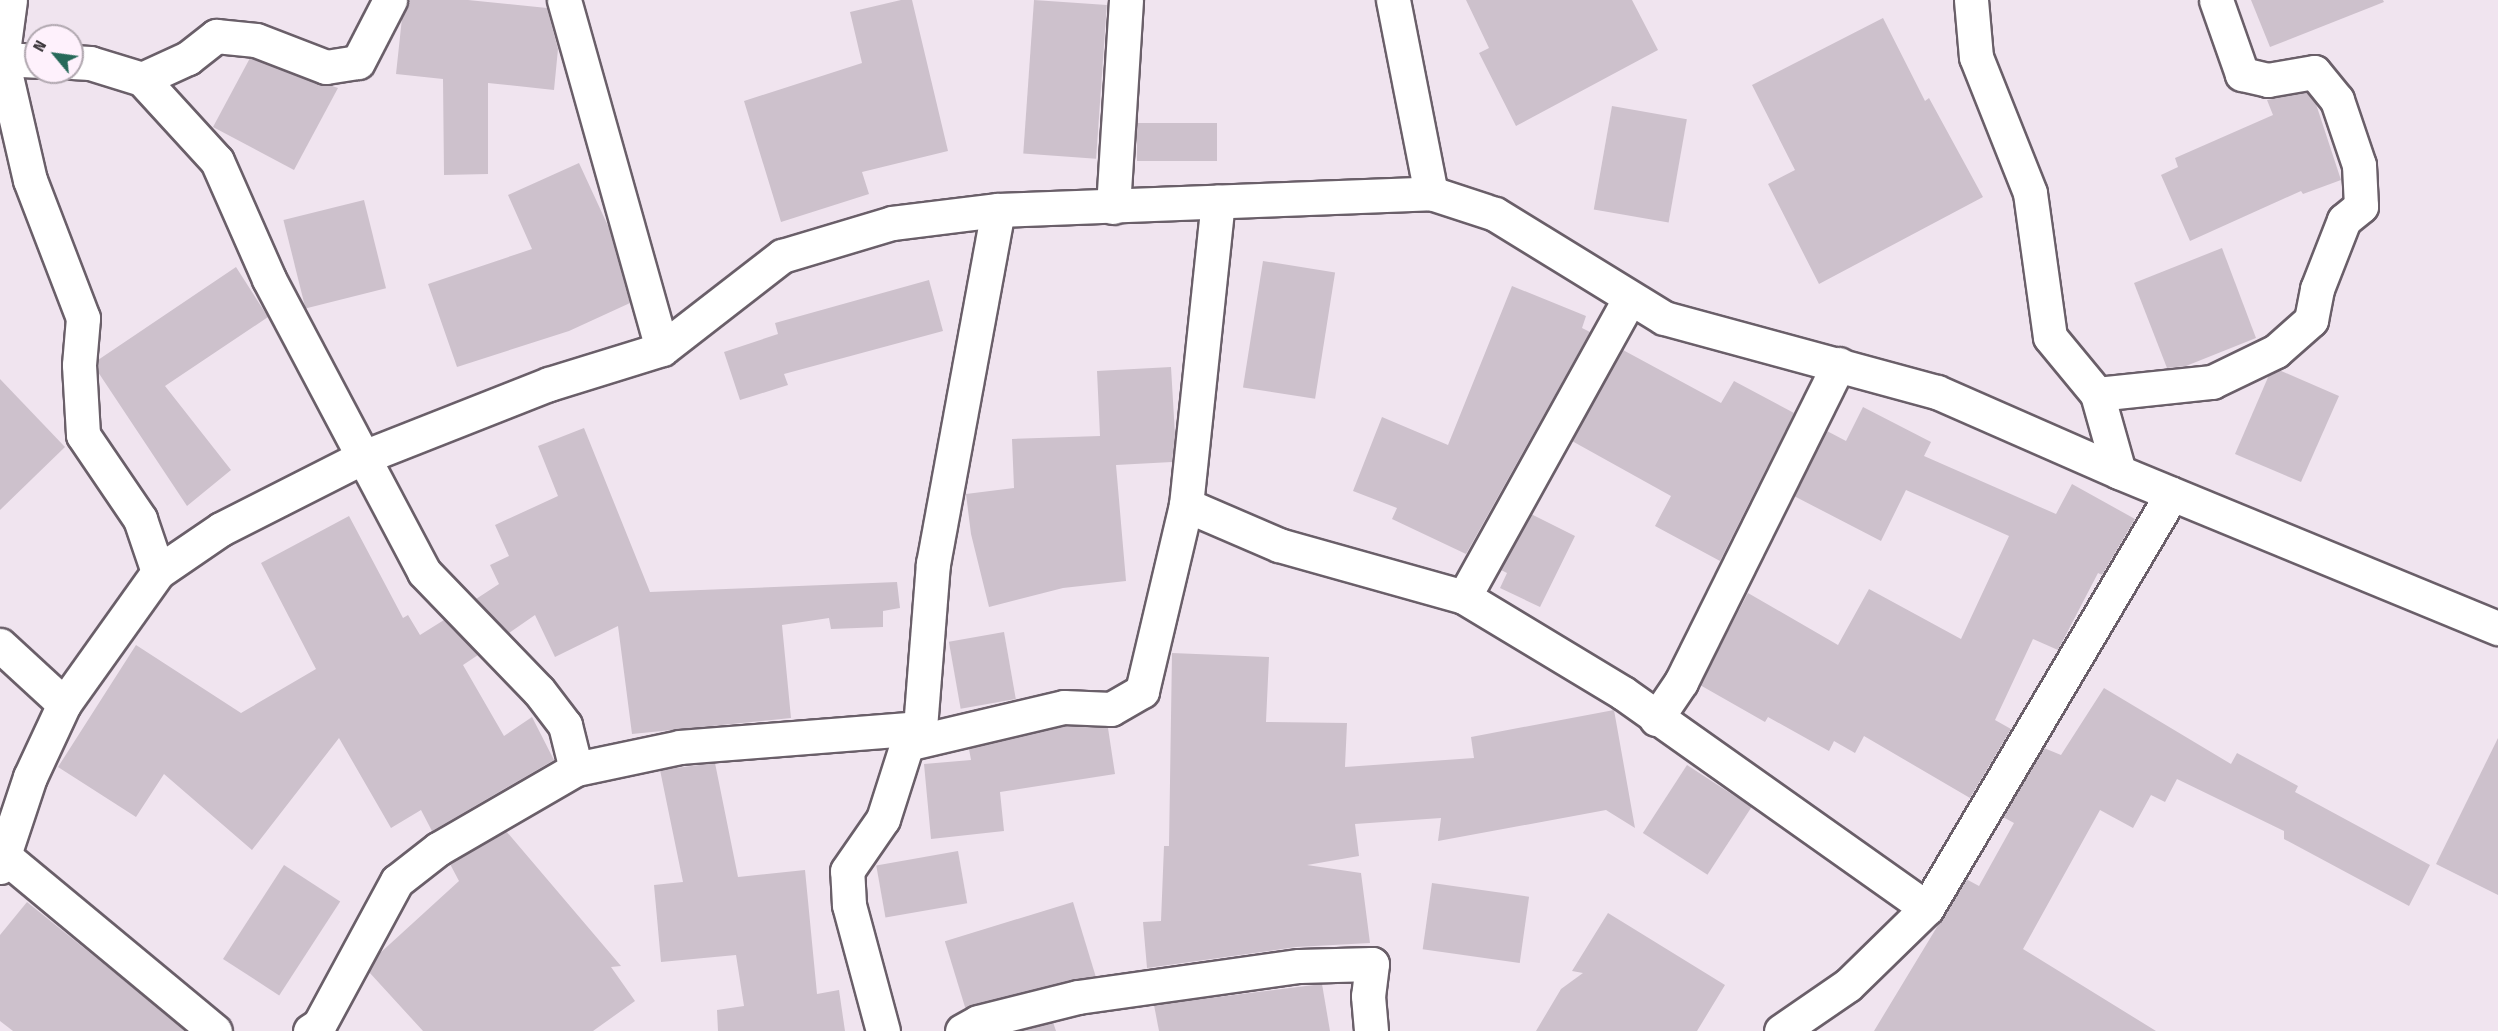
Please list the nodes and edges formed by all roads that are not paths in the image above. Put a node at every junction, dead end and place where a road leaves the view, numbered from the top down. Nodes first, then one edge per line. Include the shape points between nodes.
1 (10, 0) edge
2 (390, 0) edge
3 (564, 0) edge
4 (1126, 0) edge
5 (1393, 0) edge
6 (1971, 0) edge
7 (2216, 0) edge
8 (2, 59) junction
9 (24, 60) edge
10 (84, 63) edge
11 (142, 79) junction
12 (1431, 193) junction
13 (1218, 202) junction
14 (1113, 207) junction
15 (998, 210) junction
16 (1630, 298) junction
17 (662, 349) junction
18 (1839, 364) junction
19 (2097, 394) junction
20 (362, 458) junction
21 (2119, 472) junction
22 (2172, 494) junction
23 (1186, 505) junction
24 (158, 572) junction
25 (1464, 597) junction
26 (2498, 628) edge
27 (0, 645) edge
28 (64, 704) junction
29 (1656, 719) junction
30 (913, 736) junction
31 (576, 769) junction
32 (2, 862) edge
33 (1927, 908) junction
34 (215, 1031) edge
35 (310, 1031) edge
36 (883, 1031) edge
37 (962, 1031) edge
38 (1371, 1031) edge
39 (1781, 1031) edge

1 - 8 street
2 - 11 street via 357,62 326,67 256,40 216,36 188,58
3 - 17 street
4 - 14 street
5 - 12 street
6 - 19 street via 1976,57 2030,193 2050,337
7 - 19 street via 2242,74 2268,80 2314,72 2337,100 2359,165 2361,206 2344,220 2317,289 2311,320 2276,351 2212,382
8 - 9 street
8 - 24 street via 30,180 83,318 79,365 83,435 140,519
10 - 11 street
11 - 20 street via 217,161 270,279
12 - 13 street
12 - 16 street via 1494,214
13 - 14 street
13 - 23 street
14 - 15 street
15 - 17 street via 892,223 782,256
15 - 30 street via 933,564
16 - 18 street via 1664,318
16 - 25 street
17 - 20 street via 549,384
18 - 21 street via 1936,392
18 - 29 street via 1680,682
19 - 21 street
20 - 24 street via 221,529
20 - 31 street via 424,572 539,691 565,724
21 - 22 street
22 - 26 street
22 - 33 street
23 - 25 street via 1279,545
23 - 30 street via 1142,691 1111,709 1064,708
24 - 28 street
25 - 29 street via 1623,693
27 - 28 street
28 - 32 street via 30,777
29 - 33 street
30 - 31 street via 680,747
30 - 36 street via 883,819 847,870 849,905
31 - 35 street via 438,849 397,881 319,1025
32 - 34 street
33 - 39 street via 1848,985
37 - 38 street via 978,1022 1078,997 1299,966 1372,964 1368,996

